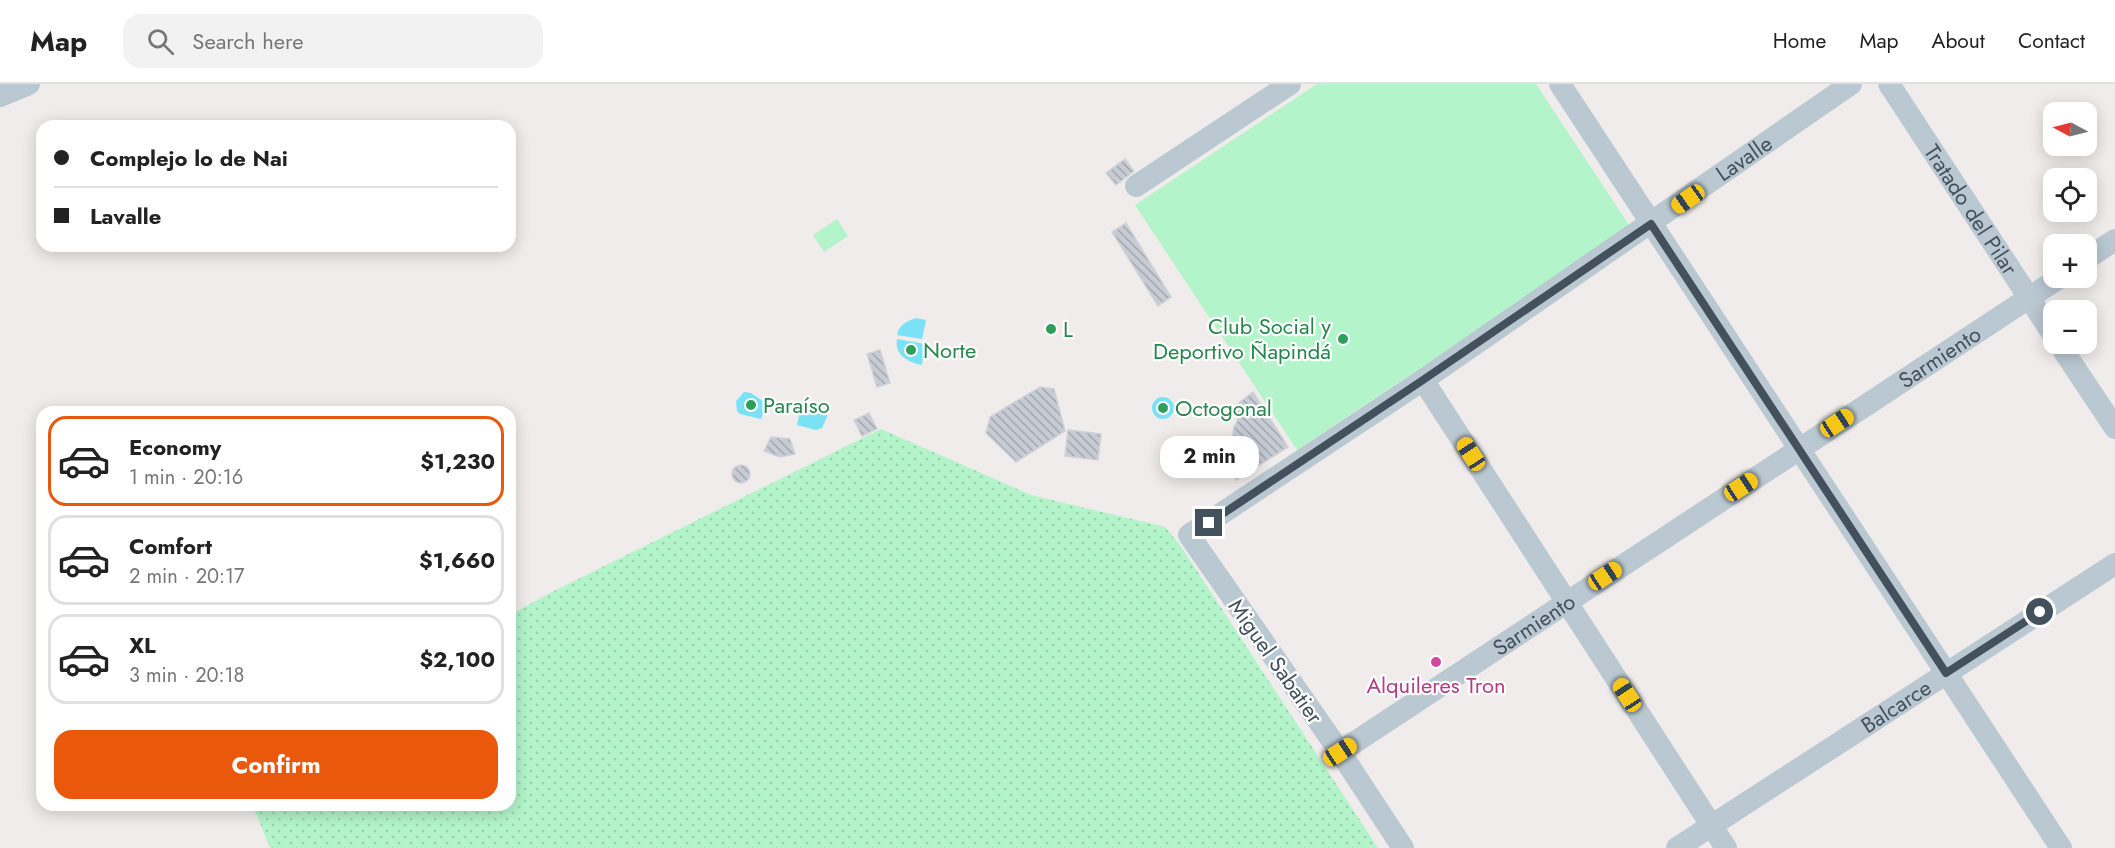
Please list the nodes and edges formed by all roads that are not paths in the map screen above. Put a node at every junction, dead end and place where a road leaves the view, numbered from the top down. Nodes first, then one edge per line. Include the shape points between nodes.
1 (29, 84) edge
2 (1290, 84) edge
3 (1560, 84) edge
4 (1851, 84) edge
5 (1889, 84) edge
6 (0, 96) edge
7 (1136, 186) dead end
8 (1651, 224) junction
9 (2115, 240) edge
10 (2097, 252) edge
11 (2044, 288) edge
12 (2028, 298) junction
13 (2043, 320) edge
14 (2066, 354) edge
15 (1423, 380) junction
16 (2115, 428) edge
17 (1799, 448) junction
18 (1189, 536) joint
19 (2115, 564) edge
20 (1567, 602) junction
21 (1946, 673) junction
22 (1340, 752) junction
23 (1712, 826) junction
24 (1403, 848) edge
25 (1677, 848) edge
26 (1726, 848) edge
27 (2061, 848) edge

1 - 6 street
2 - 7 street
3 - 8 street
4 - 8 street, Lavalle
5 - 12 street, Tratado del Pilar
8 - 15 street, Lavalle
8 - 17 street
9 - 10 street
11 - 12 street, Sarmiento
12 - 13 street, Tratado del Pilar
12 - 17 street, Sarmiento
14 - 16 street
15 - 18 street, Lavalle
15 - 20 street
17 - 20 street, Sarmiento
17 - 21 street
18 - 22 street, Miguel Sabatier
19 - 21 street, Balcarce
20 - 22 street, Sarmiento
20 - 23 street
21 - 23 street, Balcarce
21 - 27 street
22 - 24 street, Miguel Sabatier
23 - 25 street, Balcarce
23 - 26 street

